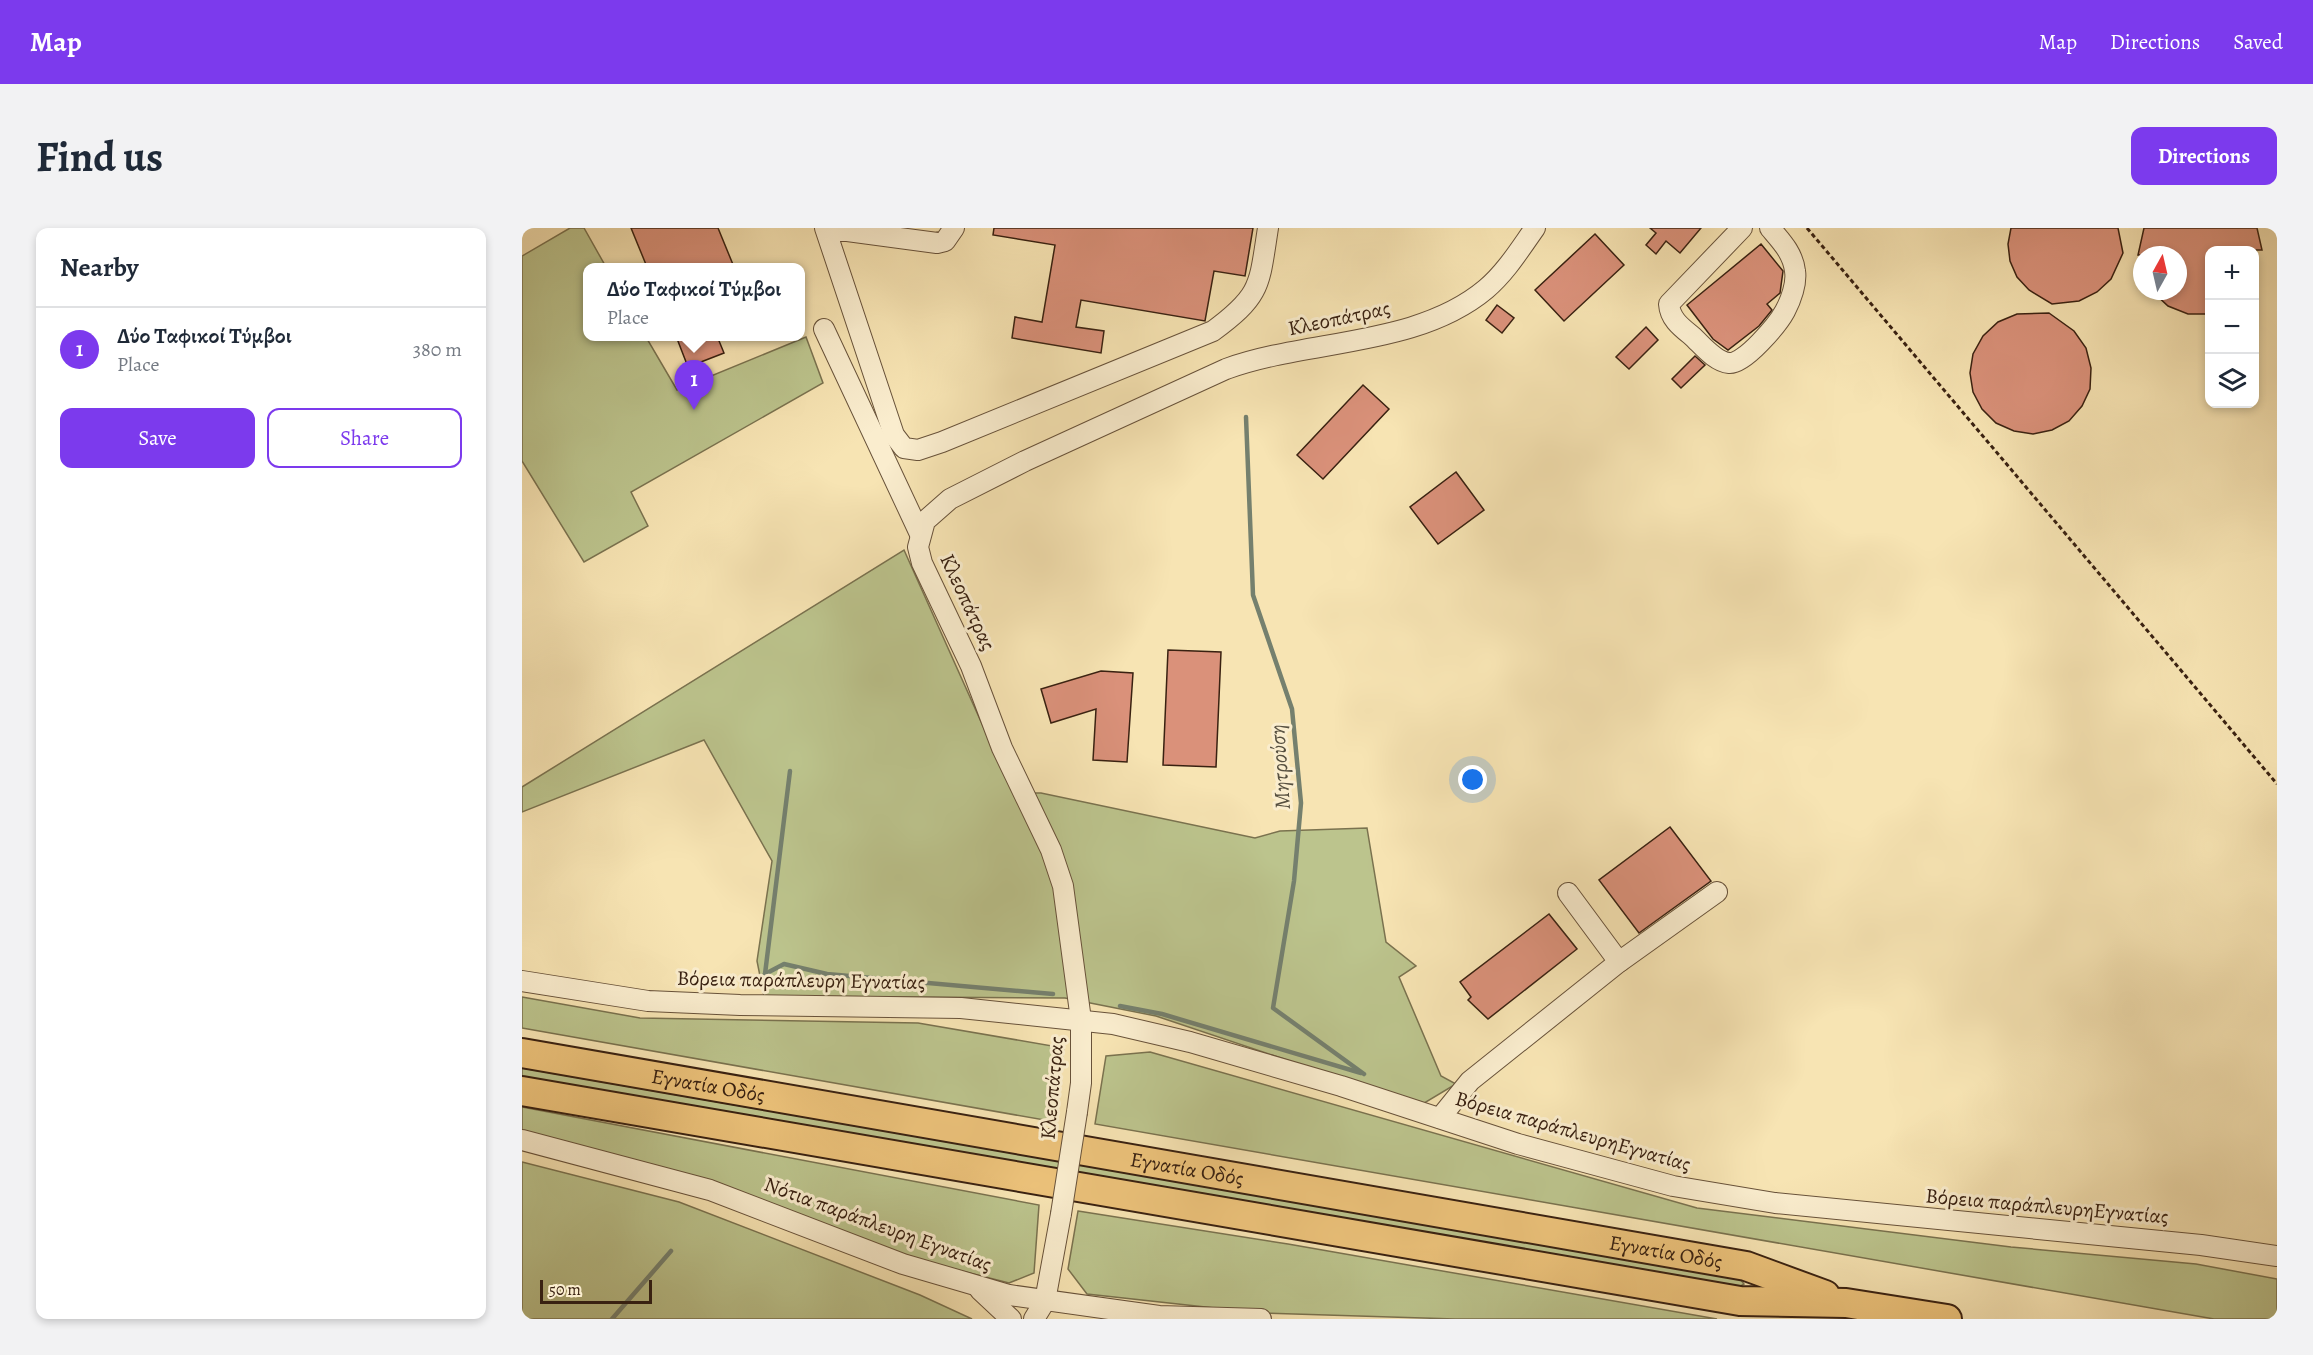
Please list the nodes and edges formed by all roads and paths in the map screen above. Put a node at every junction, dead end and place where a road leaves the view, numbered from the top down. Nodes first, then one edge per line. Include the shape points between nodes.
1 (825, 228) edge
2 (954, 228) edge
3 (1268, 228) edge
4 (1535, 228) edge
5 (1742, 228) edge
6 (1770, 228) edge
7 (1807, 228) edge
8 (824, 329) dead end
9 (920, 534) junction
10 (2277, 784) edge
11 (1716, 891) dead end
12 (1568, 893) dead end
13 (1619, 962) junction
14 (522, 981) edge
15 (1081, 1020) junction
16 (522, 1053) edge
17 (522, 1091) edge
18 (1440, 1118) junction
19 (522, 1140) edge
20 (2277, 1256) edge
21 (976, 1286) junction
22 (1045, 1300) junction
23 (1846, 1303) junction
24 (1098, 1309) junction
25 (1011, 1319) edge
26 (1034, 1319) edge
27 (1052, 1319) edge
28 (1068, 1319) edge
29 (1261, 1319) edge
30 (1947, 1319) edge

1 - 2 street via 937,243 945,241
1 - 3 street via 894,435 904,448 918,450 1213,331 1252,297 1261,273
4 - 9 street, Κλεοπάτρας via 1489,287 1463,304 1388,333 1249,362 1209,377 981,482 936,509
5 - 6 street via 1669,303 1680,326 1726,363 1739,362 1782,318 1792,292 1796,272 1787,248
7 - 10 path
8 - 9 street
9 - 15 street, Κλεοπάτρας via 918,552 922,563 960,641 1002,748 1058,869 1072,940
11 - 13 street
12 - 13 street
13 - 18 street via 1470,1081
14 - 15 street, Βόρεια παράπλευρη Εγνατίας via 648,1001 1001,1010
15 - 18 street, Βόρεια παράπλευρηΕγνατίας via 1190,1042
15 - 22 street, Κλεοπάτρας, bridge via 1082,1072 1077,1112
16 - 23 highway, Εγνατία Οδός via 1746,1266
17 - 23 highway, Εγνατία Οδός via 1740,1301
18 - 20 street, Βόρεια παράπλευρηΕγνατίας via 1624,1174 1723,1195
19 - 21 street, Νότια παράπλευρη Εγνατίας via 700,1187 903,1264
21 - 22 street, Νότια παράπλευρη Εγνατίας via 1009,1296
21 - 25 street
22 - 24 street, Νότια παράπλευρη Εγνατίας
22 - 26 street
22 - 27 street
23 - 30 highway, Εγνατία Οδός
24 - 28 street
24 - 29 street, Νότια παράπλευρη Εγνατίας via 1159,1316

